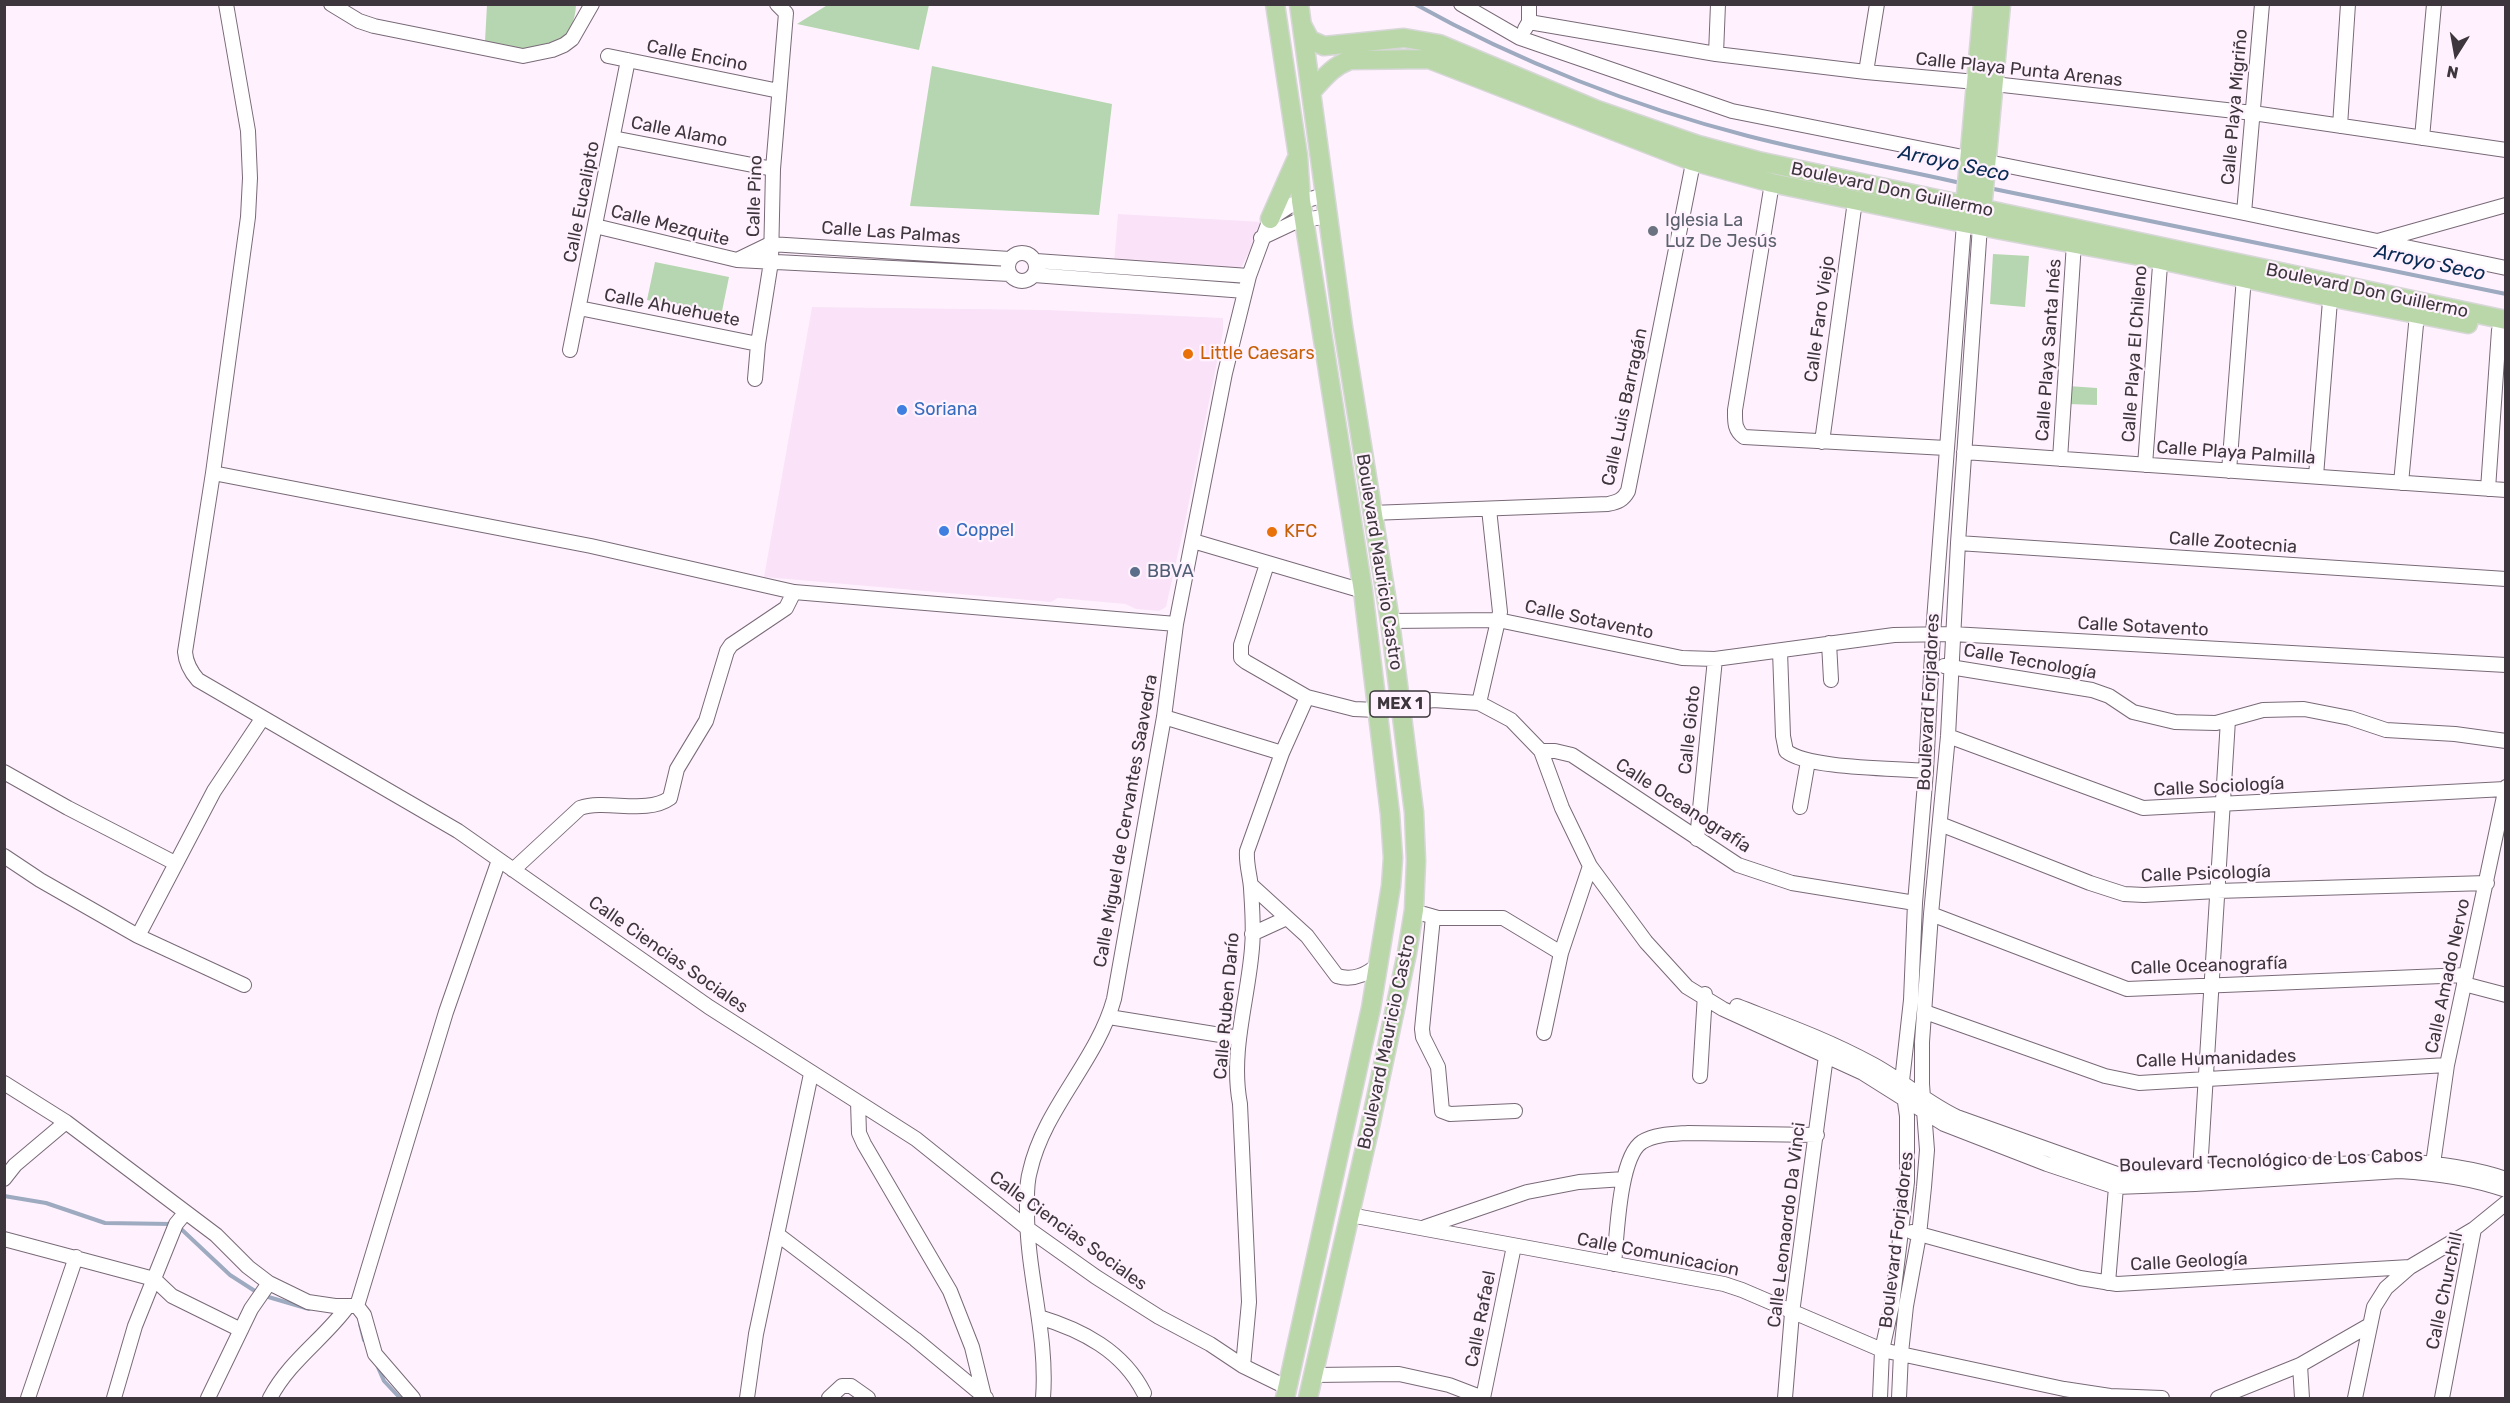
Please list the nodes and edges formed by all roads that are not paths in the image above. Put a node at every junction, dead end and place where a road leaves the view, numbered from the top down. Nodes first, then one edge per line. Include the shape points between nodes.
1 (225, 4) edge
2 (331, 4) edge
3 (592, 4) edge
4 (1275, 4) edge
5 (1299, 4) edge
6 (1461, 4) edge
7 (1529, 4) edge
8 (1718, 4) edge
9 (1877, 4) edge
10 (1983, 4) edge
11 (2001, 4) edge
12 (2262, 4) edge
13 (2348, 4) edge
14 (2434, 4) edge
15 (781, 9) edge
16 (1528, 22) junction
17 (1302, 23) junction
18 (1520, 38) junction
19 (1716, 54) junction
20 (608, 56) dead end
21 (628, 60) junction
22 (1866, 72) junction
23 (1985, 83) junction
24 (779, 91) junction
25 (1312, 91) junction
26 (2253, 113) junction
27 (2340, 126) junction
28 (613, 138) junction
29 (2422, 138) junction
30 (2505, 150) edge
31 (1695, 153) junction
32 (1298, 156) junction
33 (1978, 164) junction
34 (773, 170) junction
35 (1772, 183) junction
36 (1324, 195) junction
37 (1855, 201) junction
38 (2505, 206) edge
39 (1303, 210) junction
40 (1973, 211) junction
41 (2244, 213) junction
42 (1327, 216) junction
43 (1270, 219) junction
44 (595, 226) junction
45 (1262, 238) junction
46 (2376, 242) junction
47 (2074, 243) junction
48 (770, 244) junction
49 (2161, 253) junction
50 (1010, 259) junction
51 (737, 260) junction
52 (771, 262) junction
53 (1035, 268) junction
54 (2505, 268) edge
55 (1010, 274) junction
56 (1248, 276) junction
57 (2244, 277) junction
58 (2330, 290) junction
59 (1245, 291) junction
60 (579, 308) junction
61 (2417, 314) junction
62 (2503, 327) edge
63 (758, 344) junction
64 (570, 350) dead end
65 (755, 379) dead end
66 (1822, 442) junction
67 (1946, 448) junction
68 (1964, 452) junction
69 (2060, 459) junction
70 (2145, 465) junction
71 (2229, 471) junction
72 (213, 473) junction
73 (2316, 476) junction
74 (2401, 483) junction
75 (2488, 489) junction
76 (2505, 490) edge
77 (1489, 509) junction
78 (1371, 513) junction
79 (1193, 540) junction
80 (1958, 543) junction
81 (1267, 564) junction
82 (2505, 579) edge
83 (1363, 591) junction
84 (794, 592) junction
85 (1498, 620) junction
86 (1390, 621) junction
87 (1176, 624) junction
88 (1933, 634) junction
89 (1952, 634) junction
90 (1829, 643) junction
91 (1780, 651) junction
92 (1715, 659) junction
93 (1933, 665) junction
94 (2505, 665) edge
95 (1951, 667) junction
96 (1831, 680) dead end
97 (1307, 696) junction
98 (1479, 703) junction
99 (1400, 706) junction
100 (1377, 710) junction
101 (1164, 717) junction
102 (262, 719) junction
103 (2228, 720) junction
104 (1948, 736) junction
105 (2505, 741) edge
106 (1541, 751) junction
107 (1282, 753) junction
108 (1808, 761) junction
109 (1926, 771) junction
110 (4, 772) edge
111 (2505, 788) edge
112 (2222, 806) junction
113 (1800, 807) dead end
114 (1940, 824) junction
115 (1697, 839) junction
116 (4, 856) edge
117 (500, 860) junction
118 (175, 863) junction
119 (1590, 866) junction
120 (513, 870) junction
121 (2487, 883) junction
122 (1251, 885) junction
123 (2217, 891) junction
124 (1915, 903) junction
125 (1414, 909) junction
126 (1931, 914) junction
127 (1433, 917) junction
128 (1287, 918) junction
129 (1252, 934) junction
130 (138, 936) junction
131 (1561, 953) junction
132 (1379, 964) junction
133 (2465, 979) junction
134 (2211, 984) junction
135 (244, 985) dead end
136 (2505, 994) edge
137 (1704, 996) junction
138 (1925, 1012) junction
139 (1109, 1017) junction
140 (1544, 1033) dead end
141 (1239, 1038) junction
142 (1826, 1056) junction
143 (2447, 1065) junction
144 (811, 1074) junction
145 (1700, 1076) dead end
146 (2206, 1079) junction
147 (1902, 1081) junction
148 (4, 1083) edge
149 (1924, 1097) junction
150 (1905, 1099) junction
151 (858, 1102) junction
152 (1515, 1111) dead end
153 (1926, 1113) junction
154 (66, 1122) junction
155 (1817, 1135) junction
156 (2432, 1168) junction
157 (2200, 1171) junction
158 (4, 1179) edge
159 (1624, 1179) junction
160 (2505, 1179) edge
161 (2116, 1187) junction
162 (2505, 1190) edge
163 (2505, 1203) edge
164 (185, 1213) junction
165 (1350, 1215) junction
166 (1027, 1228) junction
167 (1423, 1228) junction
168 (1902, 1228) junction
169 (2474, 1229) junction
170 (777, 1234) junction
171 (1919, 1235) junction
172 (4, 1239) edge
173 (1514, 1246) junction
174 (76, 1257) junction
175 (1614, 1264) junction
176 (2410, 1267) junction
177 (154, 1279) junction
178 (269, 1283) junction
179 (2108, 1283) junction
180 (353, 1306) junction
181 (1792, 1313) junction
182 (1039, 1317) junction
183 (2368, 1326) junction
184 (241, 1330) junction
185 (1882, 1350) junction
186 (1901, 1353) junction
187 (2300, 1365) junction
188 (1243, 1366) junction
189 (1314, 1375) junction
190 (1144, 1393) dead end
191 (1286, 1393) edge
192 (2063, 1394) edge
193 (985, 1397) edge
194 (28, 1398) edge
195 (114, 1398) edge
196 (208, 1398) edge
197 (270, 1398) edge
198 (413, 1398) edge
199 (747, 1398) edge
200 (830, 1398) edge
201 (868, 1398) edge
202 (1043, 1398) edge
203 (1308, 1398) edge
204 (1483, 1398) edge
205 (1785, 1398) edge
206 (1880, 1398) edge
207 (1899, 1398) edge
208 (2162, 1398) edge
209 (2218, 1398) edge
210 (2302, 1398) edge
211 (2355, 1398) edge
212 (2442, 1398) edge

1 - 72 street, Calle Ciencias Sociales via 248,131 250,178
2 - 3 street via 374,26 523,56 552,51 572,39
4 - 32 main road, Boulevard Mauricio Castro / MEX 1
5 - 17 main road, Boulevard Mauricio Castro / MEX 1
6 - 18 street
7 - 16 street
8 - 19 street
9 - 22 street
10 - 23 main road, Boulevard Forjadores
11 - 23 main road, Boulevard Forjadores
12 - 26 street, Calle Playa Migriño
13 - 27 street
14 - 29 street
15 - 24 street, Calle Pino
16 - 18 street
16 - 19 street, Calle Playa Punta Arenas
17 - 25 main road, Boulevard Mauricio Castro / MEX 1
17 - 31 main road, Boulevard Don Guillermo via 1310,40 1324,46 1404,38 1439,44
18 - 33 street via 1732,111
19 - 22 street, Calle Playa Punta Arenas
20 - 21 street, Calle Encino
21 - 24 street, Calle Encino
21 - 28 street, Calle Eucalipto
22 - 23 street, Calle Playa Punta Arenas
23 - 26 street, Calle Playa Punta Arenas
23 - 33 main road, Boulevard Forjadores
24 - 34 street, Calle Pino
25 - 31 main road, Boulevard Don Guillermo via 1329,71 1350,60 1429,59
25 - 36 main road, Boulevard Mauricio Castro / MEX 1
26 - 27 street, Calle Playa Punta Arenas
26 - 41 street, Calle Playa Migriño
27 - 29 street, Calle Playa Punta Arenas
28 - 34 street, Calle Alamo
28 - 44 street, Calle Eucalipto
29 - 30 street, Calle Playa Punta Arenas
31 - 35 main road, Boulevard Don Guillermo
31 - 40 main road, Boulevard Don Guillermo via 1775,165
31 - 77 street, Calle Luis Barragán via 1625,497 1608,504
32 - 39 main road, Boulevard Mauricio Castro / MEX 1
32 - 43 main road
33 - 40 main road, Boulevard Forjadores
33 - 41 street
34 - 48 street, Calle Pino
35 - 37 main road, Boulevard Don Guillermo
35 - 66 street via 1736,429 1744,436
36 - 39 street
36 - 42 main road, Boulevard Mauricio Castro / MEX 1
37 - 40 main road, Boulevard Don Guillermo
37 - 66 street, Calle Faro Viejo
38 - 46 street
39 - 42 street
39 - 43 street via 1278,212
39 - 45 street
39 - 83 main road, Boulevard Mauricio Castro / MEX 1
40 - 47 main road, Boulevard Don Guillermo
40 - 49 main road, Boulevard Don Guillermo
40 - 67 street, Boulevard Forjadores
40 - 68 street, Boulevard Forjadores
41 - 46 street
42 - 78 main road, Boulevard Mauricio Castro / MEX 1
43 - 45 street, Calle Miguel de Cervantes Saavedra
44 - 51 street, Calle Mezquite
44 - 60 street, Calle Eucalipto
45 - 56 street, Calle Miguel de Cervantes Saavedra
46 - 54 street
47 - 49 main road, Boulevard Don Guillermo
47 - 69 street, Calle Playa Santa Inés
48 - 50 street, Calle Las Palmas
48 - 51 street, Calle Mezquite
48 - 52 street, Calle Pino
49 - 57 main road, Boulevard Don Guillermo
49 - 58 main road, Boulevard Don Guillermo
49 - 70 street, Calle Playa El Chileno
50 - 53 street via 1024,252 1032,256
50 - 55 street
51 - 52 street, Calle Mezquite
52 - 55 street, Calle Las Palmas
52 - 63 street, Calle Pino
53 - 55 street via 1028,280 1016,280
53 - 56 street
53 - 59 street
56 - 59 street, Calle Miguel de Cervantes Saavedra
57 - 58 main road, Boulevard Don Guillermo
57 - 71 street
58 - 61 main road, Boulevard Don Guillermo
58 - 62 main road, Boulevard Don Guillermo
58 - 73 street
59 - 79 street, Calle Miguel de Cervantes Saavedra
60 - 63 street, Calle Ahuehuete
60 - 64 street, Calle Eucalipto
61 - 62 main road, Boulevard Don Guillermo
61 - 74 street
62 - 75 street
63 - 65 street, Calle Pino
66 - 67 street
67 - 88 street, Boulevard Forjadores
68 - 69 street, Calle Playa Palmilla
68 - 80 street, Boulevard Forjadores
69 - 70 street, Calle Playa Palmilla
70 - 71 street, Calle Playa Palmilla
71 - 73 street, Calle Playa Palmilla
72 - 84 street via 591,546
72 - 102 street, Calle Ciencias Sociales via 185,660 198,680
73 - 74 street, Calle Playa Palmilla
74 - 75 street, Calle Playa Palmilla
75 - 76 street, Calle Playa Palmilla
77 - 78 street, Calle Luis Barragán
77 - 85 street via 1500,606
78 - 86 main road, Boulevard Mauricio Castro / MEX 1
79 - 81 street
79 - 87 street, Calle Miguel de Cervantes Saavedra
80 - 82 street, Calle Zootecnia
80 - 89 street, Boulevard Forjadores
81 - 83 street
81 - 97 street, Boulevard Tecnológico de Los Cabos via 1241,645 1241,658
83 - 100 main road, Boulevard Mauricio Castro / MEX 1
84 - 87 street
84 - 120 street via 786,608 727,651 706,721 677,769 670,798 659,804 579,808
85 - 86 street, Calle Sotavento
85 - 92 street, Calle Sotavento via 1682,658
85 - 98 street
86 - 99 main road, Boulevard Mauricio Castro / MEX 1
87 - 101 street, Calle Miguel de Cervantes Saavedra
88 - 89 street, Calle Sotavento
88 - 90 street, Calle Sotavento
88 - 93 street, Boulevard Forjadores
89 - 94 street, Calle Sotavento
89 - 95 street, Boulevard Forjadores
90 - 91 street, Calle Sotavento
90 - 96 street
91 - 92 street, Calle Sotavento
91 - 108 street via 1784,744 1793,757
92 - 115 street, Calle Gioto
93 - 95 street, Calle Tecnología
93 - 109 street, Boulevard Forjadores
95 - 103 street, Calle Tecnología via 2100,692 2133,712 2159,720 2193,724
95 - 104 street, Boulevard Forjadores
97 - 100 street, Boulevard Tecnológico de Los Cabos via 1354,709
97 - 107 street, Calle Ruben Darío
98 - 99 street, Boulevard Tecnológico de Los Cabos via 1434,700
98 - 106 street, Boulevard Tecnológico de Los Cabos via 1519,725
99 - 100 street, Boulevard Tecnológico de Los Cabos
99 - 125 main road, Boulevard Mauricio Castro / MEX 1 via 1414,812
100 - 132 main road, Boulevard Mauricio Castro / MEX 1 via 1393,858
101 - 107 street
101 - 139 street, Calle Miguel de Cervantes Saavedra
102 - 117 street, Calle Ciencias Sociales via 458,831
102 - 118 street via 214,791
103 - 105 street, Calle Tecnología via 2264,710 2304,709 2386,730
103 - 112 street
104 - 112 street, Calle Sociología via 2143,808
104 - 114 street, Boulevard Forjadores
106 - 115 street, Calle Oceanografía via 1572,755
106 - 119 street, Boulevard Tecnológico de Los Cabos via 1562,808
107 - 122 street, Calle Ruben Darío via 1249,841 1246,863
108 - 109 street
108 - 113 street
109 - 124 street, Boulevard Forjadores
110 - 118 street
111 - 112 street, Calle Sociología
111 - 121 street, Calle Amado Nervo
112 - 123 street
114 - 123 street, Calle Psicología via 2124,894
114 - 126 street, Boulevard Forjadores
115 - 124 street, Calle Oceanografía via 1738,865 1763,875
116 - 130 street
117 - 120 street, Calle Ciencias Sociales
117 - 180 street via 446,1012
118 - 130 street
119 - 131 street
119 - 137 street, Boulevard Tecnológico de Los Cabos via 1646,942 1687,987
120 - 144 street, Calle Ciencias Sociales
121 - 123 street, Calle Psicología
121 - 133 street, Calle Amado Nervo
122 - 128 street
122 - 129 street, Calle Ruben Darío
123 - 134 street
124 - 147 street, Boulevard Forjadores via 1911,1000
125 - 127 street
125 - 165 main road, Boulevard Mauricio Castro / MEX 1
126 - 134 street, Calle Oceanografía via 2127,989
126 - 138 street, Boulevard Forjadores
127 - 131 street via 1503,918
127 - 152 street via 1422,1029 1438,1068 1442,1111
128 - 129 street
128 - 132 street via 1314,944 1337,976 1362,976
129 - 141 street, Calle Ruben Darío
130 - 135 street
131 - 140 street
132 - 191 main road, Boulevard Mauricio Castro / MEX 1
133 - 134 street, Calle Oceanografía
133 - 136 street, Calle Oceanografía
133 - 143 street, Calle Amado Nervo
134 - 146 street
137 - 142 street, Boulevard Tecnológico de Los Cabos
137 - 145 street
137 - 147 street, Boulevard Tecnológico de Los Cabos via 1818,1037
138 - 146 street, Calle Humanidades via 2121,1080 2139,1083
138 - 149 street, Boulevard Forjadores
139 - 141 street
139 - 166 street, Calle Miguel de Cervantes Saavedra via 1037,1148 1027,1188
141 - 188 street, Calle Ruben Darío via 1236,1076 1249,1302
142 - 150 street, Boulevard Tecnológico de Los Cabos
142 - 155 street, Calle Leonaordo Da Vinci
143 - 146 street, Calle Humanidades
143 - 156 street, Calle Amado Nervo
144 - 151 street, Calle Ciencias Sociales
144 - 170 street
146 - 157 street
147 - 149 street, Boulevard Tecnológico de Los Cabos
147 - 150 street, Boulevard Forjadores
148 - 154 street
149 - 153 street, Boulevard Forjadores
149 - 157 street, Boulevard Tecnológico de Los Cabos via 1958,1117 2113,1173 2133,1176
150 - 153 street, Boulevard Tecnológico de Los Cabos
150 - 168 street, Boulevard Forjadores via 1908,1155
151 - 166 street, Calle Ciencias Sociales via 916,1139
151 - 193 street via 859,1133 950,1291 972,1347
153 - 161 street, Boulevard Tecnológico de Los Cabos via 1963,1132
153 - 171 street, Boulevard Forjadores via 1927,1150
154 - 158 street
154 - 164 street
155 - 159 street via 1688,1133 1654,1137 1636,1147
155 - 181 street, Calle Leonaordo Da Vinci
156 - 157 street, Boulevard Tecnológico de Los Cabos via 2398,1161
156 - 160 street, Boulevard Tecnológico de Los Cabos via 2488,1173
156 - 161 street, Boulevard Tecnológico de Los Cabos
156 - 162 street, Boulevard Tecnológico de Los Cabos
159 - 167 street via 1579,1182 1527,1192
159 - 175 street
161 - 179 street
163 - 169 street, Calle Churchill
164 - 177 street via 176,1224
164 - 178 street
165 - 167 street, Calle Comunicacion
165 - 189 main road, Boulevard Mauricio Castro / MEX 1
166 - 182 street, Calle Miguel de Cervantes Saavedra
166 - 188 street, Calle Ciencias Sociales via 1096,1277
167 - 173 street, Calle Comunicacion
168 - 171 street, Calle Geología
168 - 185 street, Boulevard Forjadores
169 - 176 street, Calle Geología
169 - 212 street, Calle Churchill
170 - 193 street
170 - 199 street via 750,1364
171 - 179 street, Calle Geología
171 - 186 street, Boulevard Forjadores
172 - 174 street
173 - 175 street, Calle Comunicacion
173 - 204 street, Calle Rafael
174 - 177 street
174 - 194 street
175 - 181 street, Calle Comunicacion via 1724,1284
176 - 179 street, Calle Geología
176 - 183 street via 2379,1297
177 - 184 street via 172,1296
177 - 195 street via 135,1326
178 - 180 street via 308,1302
178 - 184 street
180 - 197 street via 302,1354
180 - 198 street via 364,1315 375,1354
181 - 185 street, Calle Comunicacion
181 - 205 street, Calle Leonaordo Da Vinci
182 - 190 street via 1079,1331 1101,1344 1131,1372
182 - 202 street, Calle Miguel de Cervantes Saavedra via 1044,1347
183 - 187 street
183 - 211 street
184 - 196 street
185 - 186 street, Calle Comunicacion
185 - 206 street, Boulevard Forjadores
186 - 192 street, Calle Comunicacion
186 - 207 street, Boulevard Forjadores
187 - 209 street
187 - 210 street
188 - 191 street, Calle Ciencias Sociales
189 - 203 main road, Boulevard Mauricio Castro / MEX 1
189 - 204 street via 1399,1374 1449,1385
192 - 208 street, Calle Comunicacion
200 - 201 street via 842,1386 851,1386

